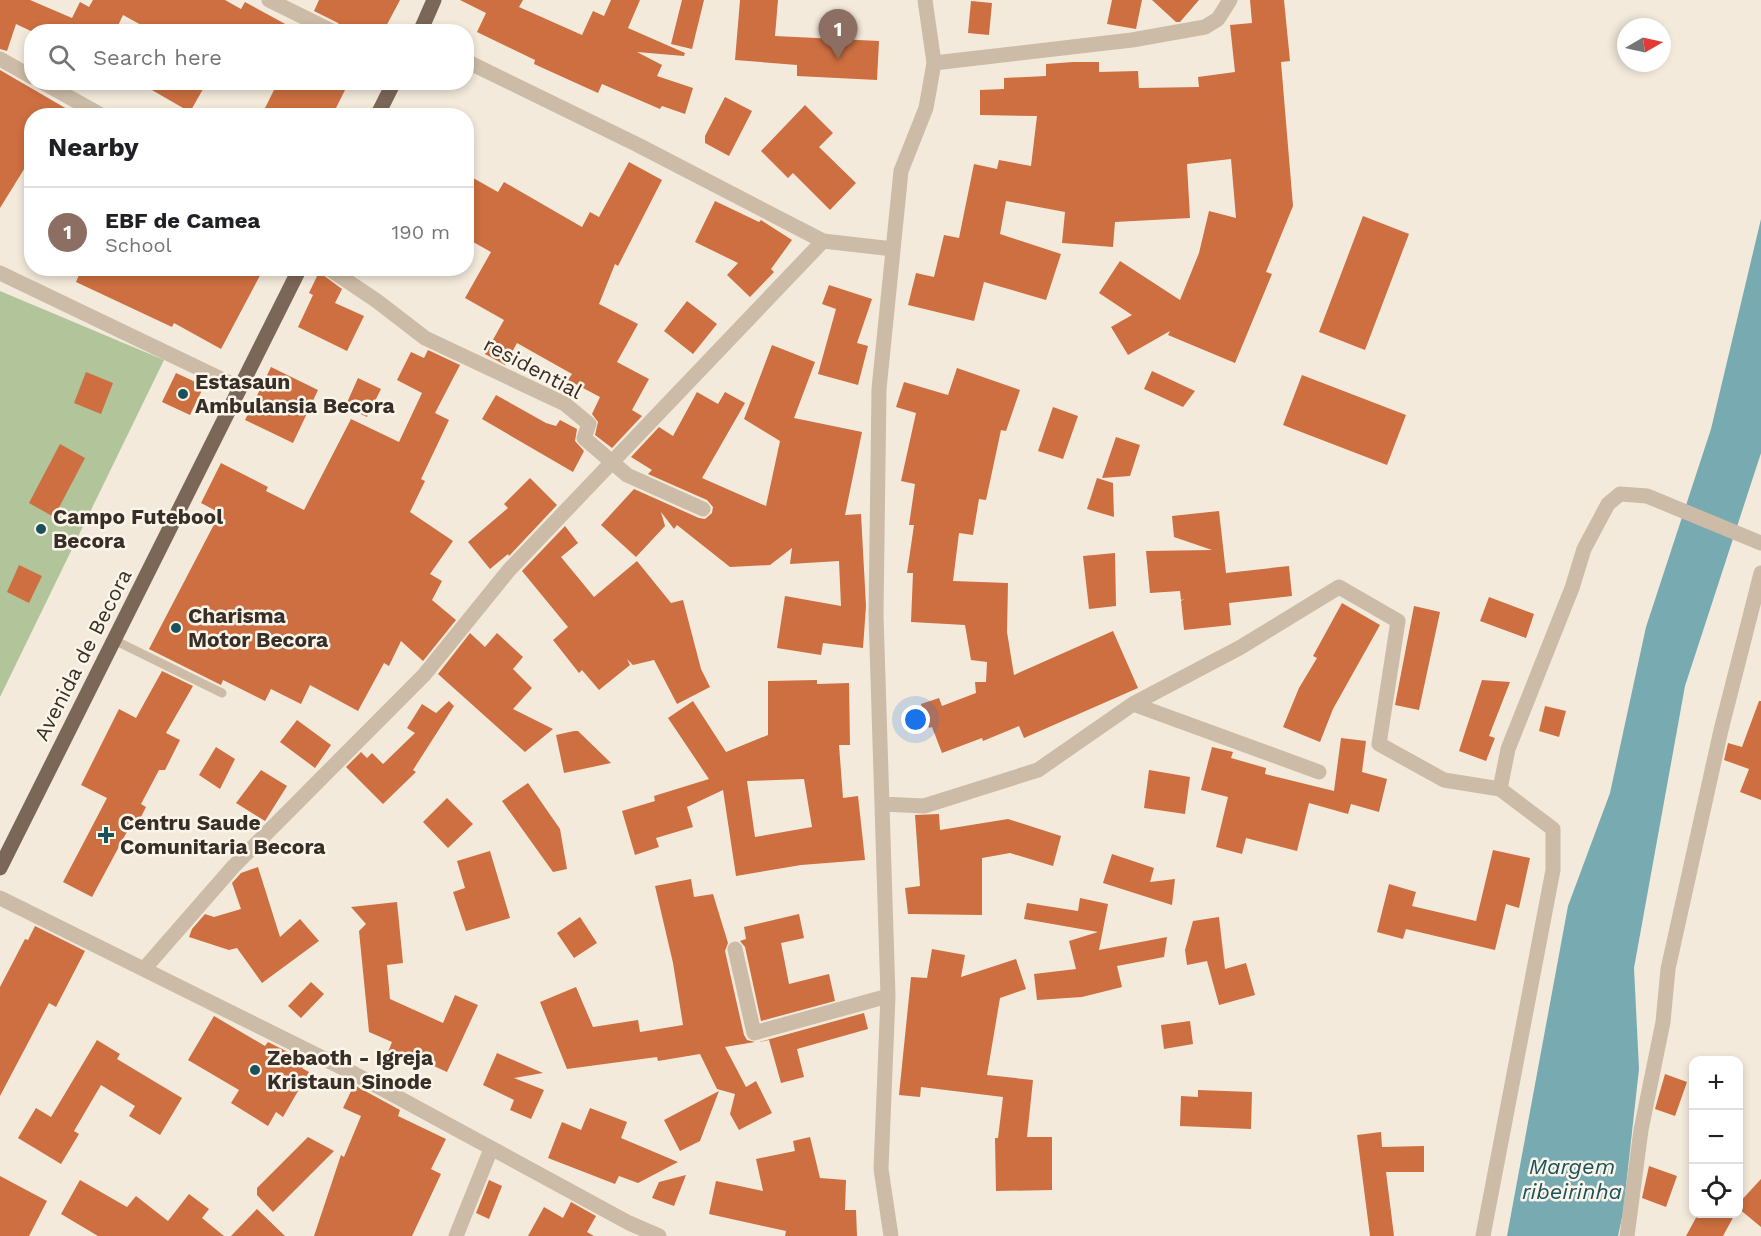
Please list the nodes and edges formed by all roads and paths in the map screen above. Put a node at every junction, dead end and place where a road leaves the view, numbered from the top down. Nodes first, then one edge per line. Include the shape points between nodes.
1 (269, 0) edge
2 (434, 0) edge
3 (925, 0) edge
4 (1230, 0) edge
5 (318, 24) edge
6 (424, 24) edge
7 (0, 59) edge
8 (934, 63) junction
9 (474, 65) edge
10 (24, 72) edge
11 (56, 90) edge
12 (390, 90) edge
13 (89, 108) edge
14 (381, 108) edge
15 (824, 241) junction
16 (893, 249) junction
17 (0, 273) edge
18 (296, 276) edge
19 (340, 276) edge
20 (240, 388) junction
21 (612, 462) junction
22 (703, 509) dead end
23 (1761, 543) edge
24 (1761, 573) edge
25 (114, 640) junction
26 (222, 693) dead end
27 (1133, 704) junction
28 (1319, 772) dead end
29 (1500, 789) junction
30 (882, 804) junction
31 (0, 868) edge
32 (0, 898) edge
33 (735, 949) dead end
34 (144, 969) junction
35 (888, 996) junction
36 (491, 1149) junction
37 (627, 1230) edge
38 (456, 1236) edge
39 (659, 1236) edge
40 (891, 1236) edge
41 (1483, 1236) edge
42 (1627, 1236) edge

1 - 5 street
2 - 6 main road
3 - 8 street
4 - 8 street via 1218,19 1205,27 1132,40
7 - 10 street
8 - 16 street via 926,108 901,171
9 - 15 street
11 - 13 street
12 - 14 main road
15 - 16 street
15 - 21 street
16 - 30 street via 879,388 876,615
17 - 20 street
18 - 20 main road, Avenida de Becora
19 - 21 street, residential via 425,338 565,404 589,424 585,438
20 - 25 main road, Avenida de Becora
21 - 22 street, residential via 627,475
21 - 34 street via 509,570 423,675 233,867
23 - 29 street via 1647,496 1620,494 1608,504 1584,549 1508,749
24 - 42 street via 1720,730 1668,969 1663,1022 1641,1130
25 - 26 lane
25 - 31 main road, Avenida de Becora
27 - 28 street
27 - 29 street via 1241,647 1339,587 1398,621 1379,744 1444,780
27 - 30 street via 1038,770 924,806
29 - 41 street via 1553,829 1553,870
30 - 35 street
32 - 34 street
33 - 35 street via 754,1033
34 - 36 street via 363,1078
35 - 40 street via 881,1169
36 - 37 street
36 - 38 street
37 - 39 street

